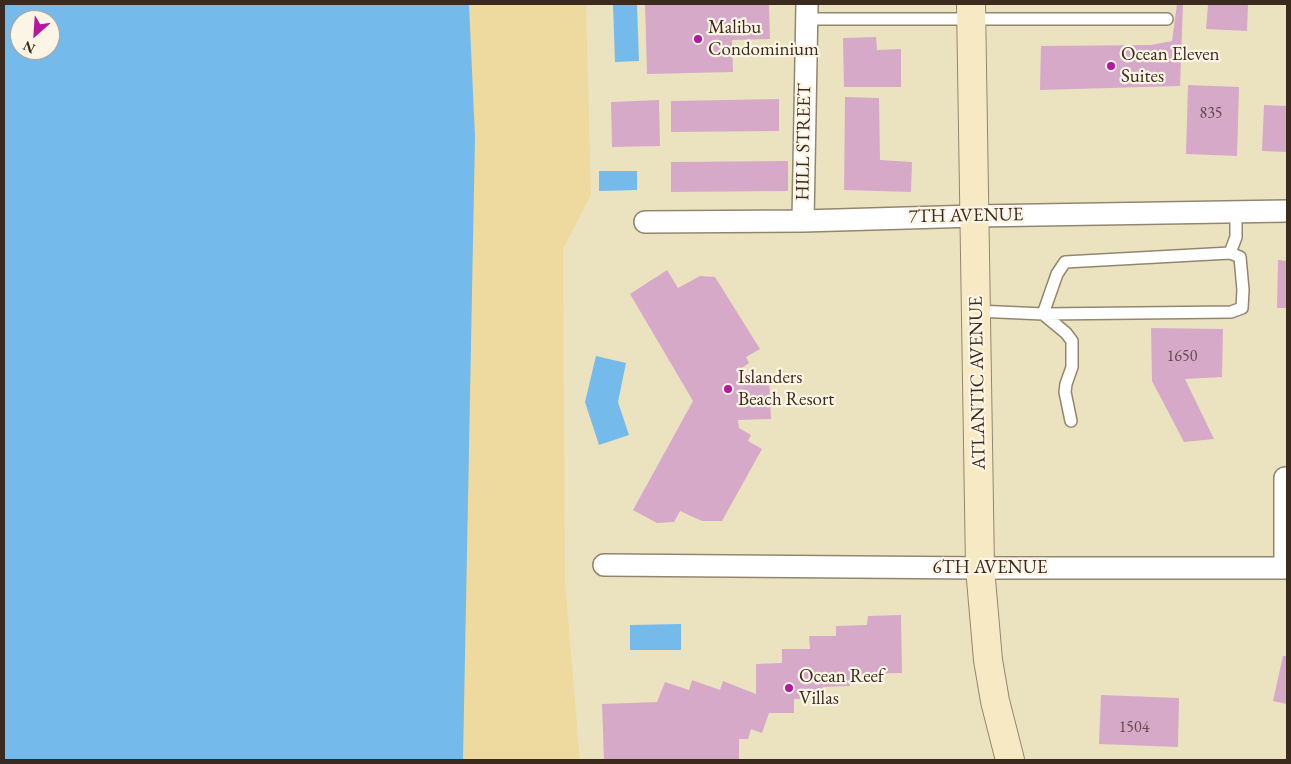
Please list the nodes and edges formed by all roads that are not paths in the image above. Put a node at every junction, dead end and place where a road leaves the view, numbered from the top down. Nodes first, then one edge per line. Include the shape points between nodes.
1 (807, 11) edge
2 (972, 12) edge
3 (1167, 19) dead end
4 (1287, 211) edge
5 (1236, 212) junction
6 (975, 216) junction
7 (803, 221) junction
8 (645, 222) dead end
9 (1230, 253) junction
10 (977, 311) junction
11 (1043, 314) junction
12 (1071, 421) dead end
13 (1287, 478) edge
14 (604, 565) dead end
15 (980, 568) junction
16 (1005, 755) edge

1 - 2 lane
1 - 7 street, HILL STREET
2 - 3 lane
2 - 6 main road, ATLANTIC AVENUE
4 - 5 street, 7TH AVENUE
5 - 6 street, 7TH AVENUE
5 - 9 lane via 1236,237
6 - 7 street, 7TH AVENUE
6 - 10 main road, ATLANTIC AVENUE
7 - 8 street, 7TH AVENUE
9 - 11 lane via 1065,262 1057,274
9 - 11 lane via 1240,257 1242,290 1242,308 1231,312
10 - 11 lane
10 - 15 main road, ATLANTIC AVENUE
11 - 12 lane via 1072,341 1072,368 1065,392
13 - 15 street, 6TH AVENUE via 1285,568
14 - 15 street, 6TH AVENUE
15 - 16 main road, ATLANTIC AVENUE via 988,660

